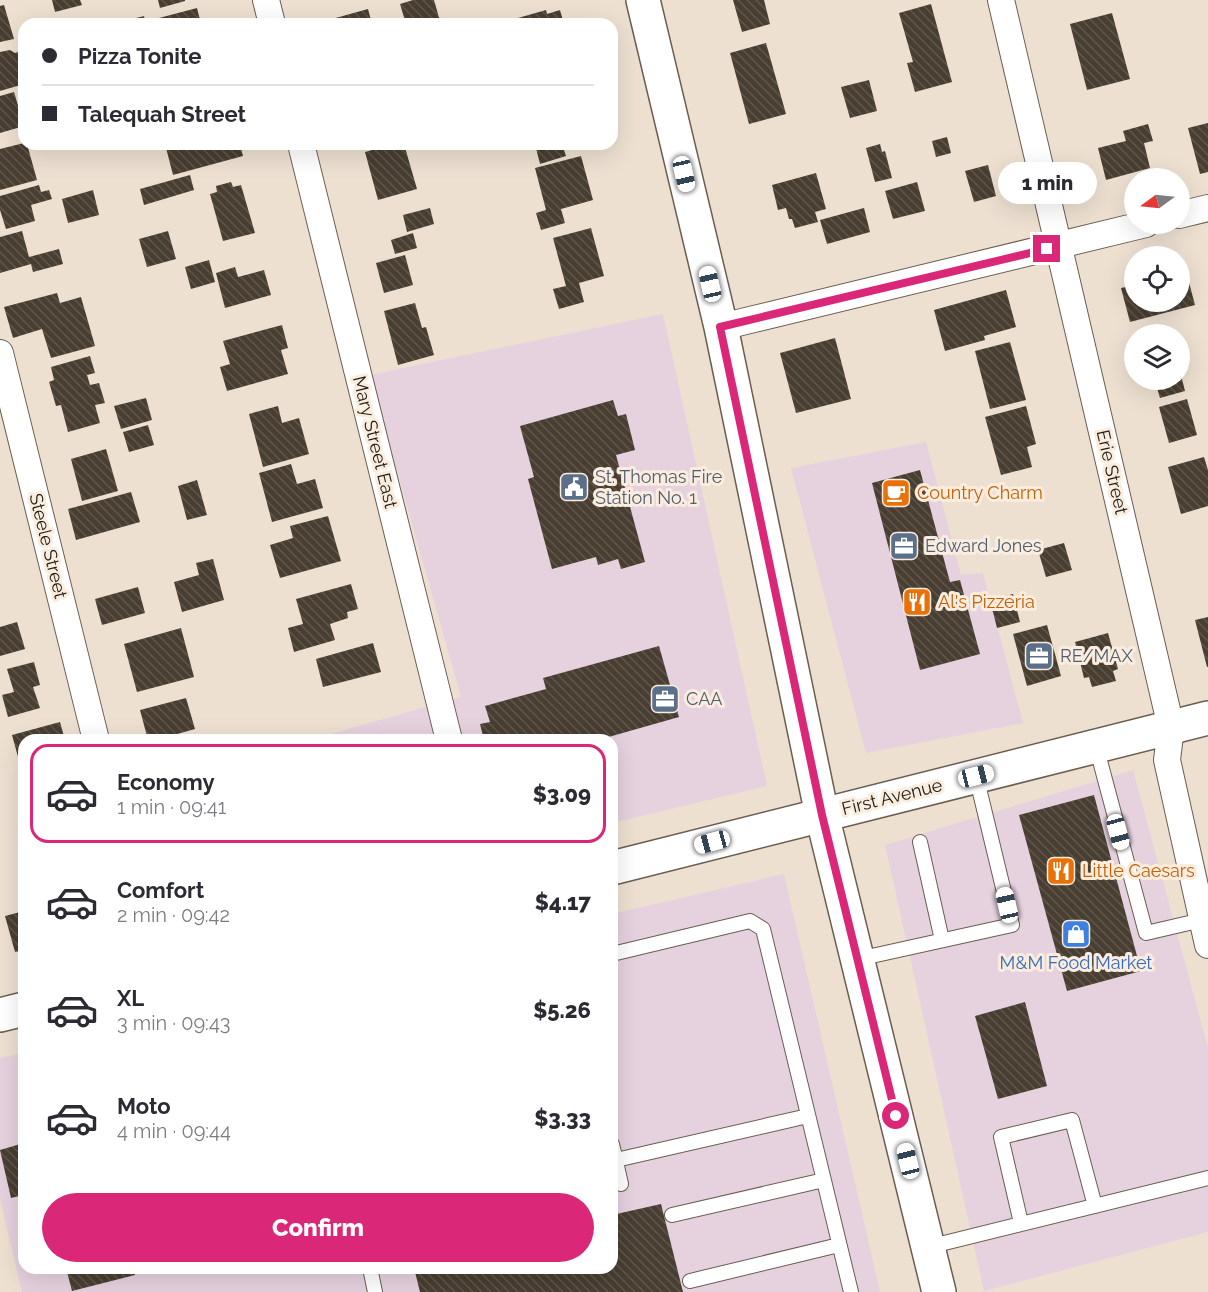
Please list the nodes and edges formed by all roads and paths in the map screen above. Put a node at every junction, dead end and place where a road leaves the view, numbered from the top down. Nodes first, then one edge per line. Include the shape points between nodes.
1 (266, 0) edge
2 (643, 0) edge
3 (1001, 0) edge
4 (270, 18) edge
5 (302, 150) edge
6 (1208, 207) edge
7 (1190, 212) edge
8 (1124, 230) edge
9 (1059, 246) junction
10 (720, 327) junction
11 (0, 353) edge
12 (1208, 718) edge
13 (1171, 727) junction
14 (95, 734) edge
15 (448, 734) edge
16 (1095, 746) junction
17 (976, 776) junction
18 (822, 815) junction
19 (920, 842) dead end
20 (618, 866) edge
21 (1205, 932) edge
22 (942, 940) junction
23 (618, 953) edge
24 (858, 959) junction
25 (18, 1010) edge
26 (0, 1015) edge
27 (808, 1116) junction
28 (618, 1160) edge
29 (618, 1170) edge
30 (1208, 1178) edge
31 (824, 1180) junction
32 (621, 1184) dead end
33 (1095, 1206) junction
34 (672, 1215) dead end
35 (1021, 1223) junction
36 (839, 1245) junction
37 (928, 1246) junction
38 (371, 1274) edge
39 (690, 1281) dead end
40 (375, 1292) edge
41 (851, 1292) edge
42 (938, 1292) edge

1 - 4 street
2 - 10 street
3 - 9 street, Erie Street
5 - 15 street, Mary Street East
6 - 7 street
8 - 9 street
9 - 10 street
9 - 13 street, Erie Street
10 - 18 street
11 - 14 street, Steele Street
12 - 13 street, First Avenue
13 - 16 street, First Avenue
13 - 21 street, Erie Street via 1167,760
16 - 17 street, First Avenue
16 - 21 lane via 1146,933
17 - 18 street, First Avenue
17 - 22 lane via 1012,925
18 - 20 street, First Avenue
18 - 24 street
19 - 22 lane
22 - 24 lane
23 - 27 lane via 750,921 763,929
24 - 37 street
25 - 26 street
27 - 28 lane
27 - 31 lane
29 - 32 lane
30 - 33 lane
31 - 34 lane
31 - 36 lane
33 - 35 lane
33 - 35 lane via 1072,1120 1001,1137
35 - 37 lane
36 - 39 lane
36 - 41 lane
37 - 42 street
38 - 40 lane

